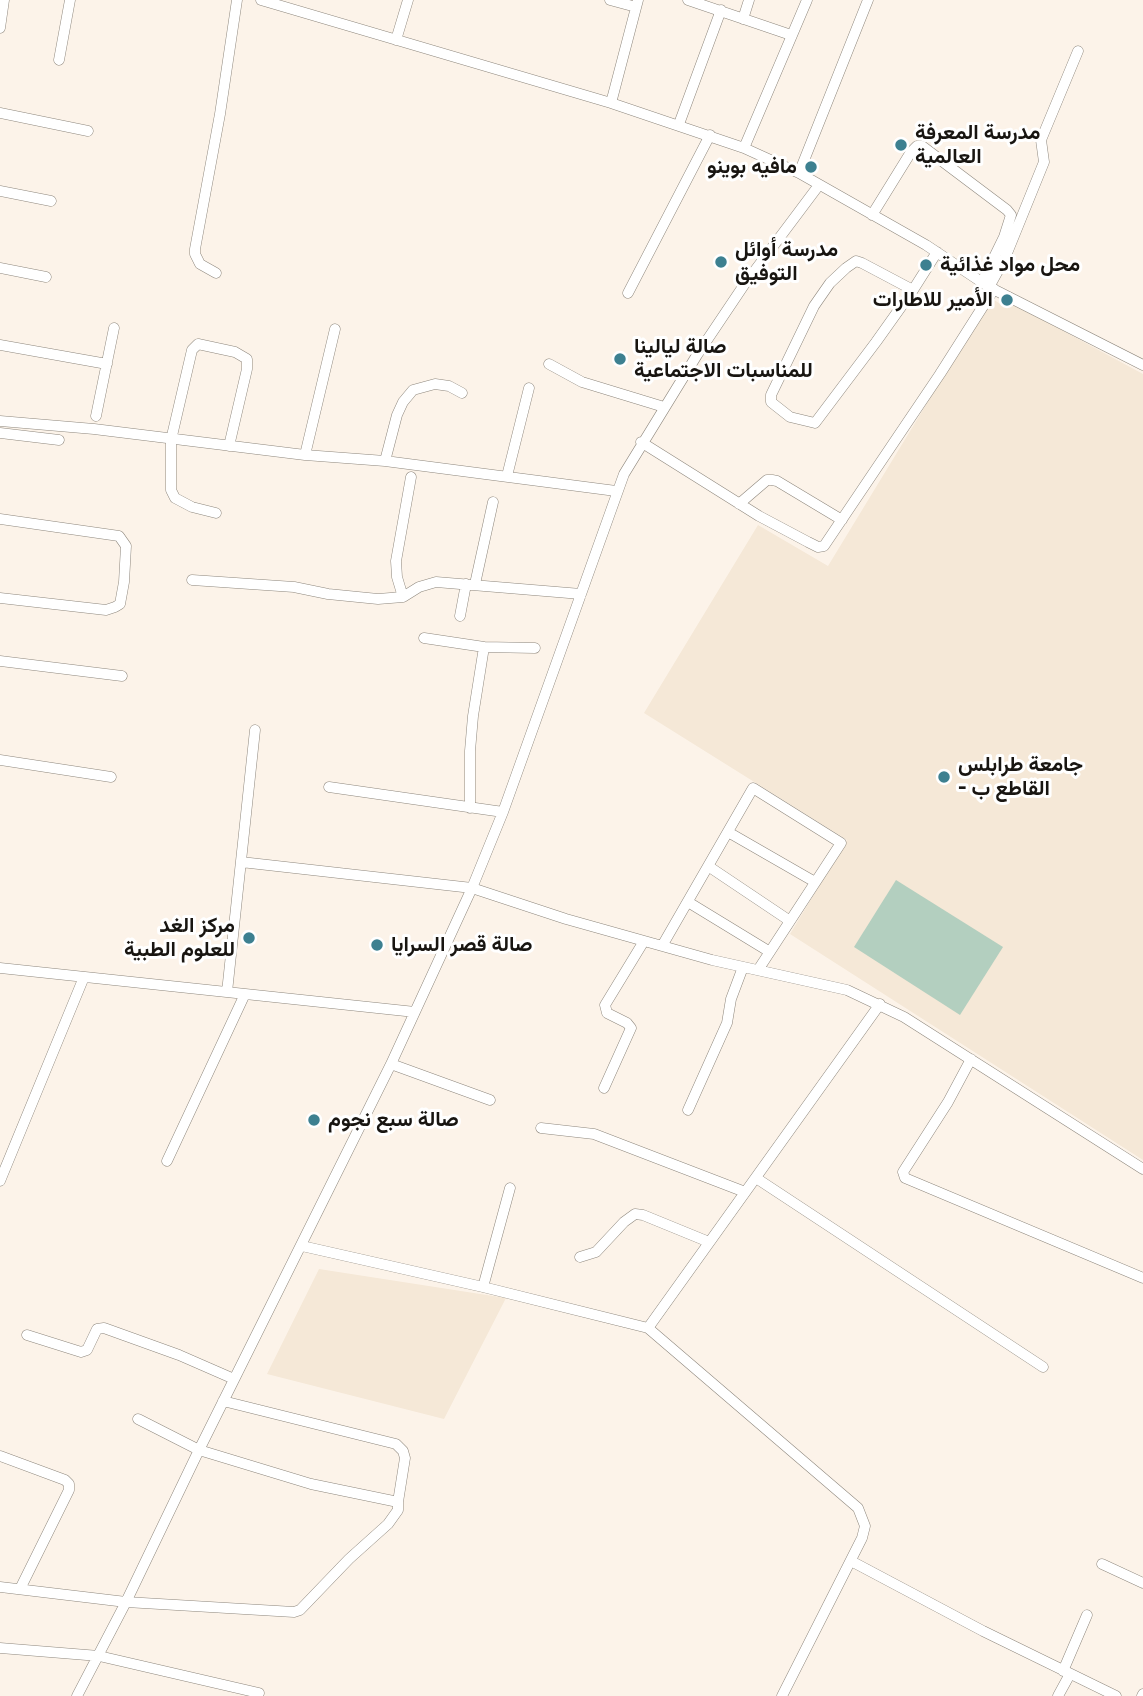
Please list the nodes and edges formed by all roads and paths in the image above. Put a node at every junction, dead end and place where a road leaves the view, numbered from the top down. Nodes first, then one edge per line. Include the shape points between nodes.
1 (70, 0) edge
2 (237, 0) edge
3 (261, 0) edge
4 (408, 0) edge
5 (610, 0) edge
6 (688, 0) edge
7 (749, 0) edge
8 (807, 0) edge
9 (868, 0) edge
10 (3, 2) edge
11 (637, 4) edge
12 (721, 10) junction
13 (743, 19) junction
14 (0, 28) edge
15 (791, 35) junction
16 (396, 40) junction
17 (1078, 51) dead end
18 (59, 61) dead end
19 (611, 103) junction
20 (0, 113) edge
21 (679, 124) junction
22 (88, 131) dead end
23 (710, 135) junction
24 (744, 148) junction
25 (799, 173) junction
26 (819, 185) junction
27 (0, 191) edge
28 (51, 201) dead end
29 (872, 215) junction
30 (937, 252) junction
31 (0, 268) edge
32 (216, 273) dead end
33 (46, 276) dead end
34 (989, 286) junction
35 (912, 290) junction
36 (628, 293) dead end
37 (114, 328) dead end
38 (335, 329) dead end
39 (0, 345) edge
40 (107, 364) junction
41 (549, 364) dead end
42 (1143, 365) edge
43 (529, 388) dead end
44 (462, 393) dead end
45 (664, 407) junction
46 (96, 416) dead end
47 (0, 421) edge
48 (0, 433) edge
49 (60, 440) dead end
50 (171, 440) junction
51 (641, 442) junction
52 (229, 446) junction
53 (305, 455) junction
54 (385, 461) junction
55 (507, 476) junction
56 (411, 477) dead end
57 (616, 491) junction
58 (493, 502) dead end
59 (739, 504) junction
60 (216, 513) dead end
61 (0, 519) edge
62 (842, 520) junction
63 (192, 580) dead end
64 (471, 584) junction
65 (581, 594) junction
66 (403, 597) junction
67 (0, 598) edge
68 (460, 616) dead end
69 (424, 638) dead end
70 (484, 647) junction
71 (535, 648) dead end
72 (0, 660) edge
73 (122, 676) dead end
74 (255, 730) dead end
75 (0, 760) edge
76 (111, 777) dead end
77 (329, 787) dead end
78 (470, 808) junction
79 (503, 812) junction
80 (728, 832) junction
81 (241, 862) junction
82 (708, 866) junction
83 (815, 882) junction
84 (472, 888) junction
85 (688, 902) junction
86 (790, 921) junction
87 (644, 941) junction
88 (662, 946) junction
89 (770, 952) junction
90 (743, 967) junction
91 (0, 968) edge
92 (758, 970) junction
93 (84, 977) junction
94 (227, 992) junction
95 (245, 994) junction
96 (880, 1004) junction
97 (415, 1012) junction
98 (971, 1059) junction
99 (391, 1064) junction
100 (604, 1088) dead end
101 (490, 1100) dead end
102 (688, 1110) dead end
103 (541, 1128) dead end
104 (167, 1161) dead end
105 (1143, 1169) edge
106 (756, 1178) junction
107 (0, 1181) edge
108 (510, 1188) dead end
109 (745, 1192) junction
110 (709, 1242) junction
111 (302, 1246) junction
112 (580, 1257) dead end
113 (1143, 1278) edge
114 (483, 1287) junction
115 (648, 1328) junction
116 (27, 1335) dead end
117 (1043, 1367) dead end
118 (234, 1379) junction
119 (223, 1401) junction
120 (138, 1419) dead end
121 (199, 1450) junction
122 (0, 1457) edge
123 (398, 1502) junction
124 (851, 1562) junction
125 (1102, 1564) dead end
126 (1143, 1583) edge
127 (0, 1587) edge
128 (20, 1589) junction
129 (126, 1602) junction
130 (1087, 1615) dead end
131 (0, 1648) edge
132 (99, 1656) junction
133 (1066, 1673) junction
134 (259, 1693) dead end
135 (77, 1696) edge
136 (782, 1696) edge
137 (1058, 1696) edge
138 (1116, 1696) edge

1 - 18 street
2 - 32 street via 195,249 200,264
3 - 16 street
4 - 16 street
5 - 11 street
6 - 12 street
7 - 13 street
8 - 15 street
9 - 25 street
10 - 14 street
11 - 19 street
12 - 13 street
12 - 21 street
13 - 15 street
15 - 24 street
16 - 19 street
17 - 34 street via 1041,140 1044,162
19 - 21 street
20 - 22 street
21 - 23 street
23 - 24 street
23 - 36 street
24 - 25 street
25 - 26 street
26 - 29 street
26 - 45 street via 744,285
27 - 28 street
29 - 30 street
29 - 34 street via 911,152 922,146 1011,215
30 - 34 street
30 - 35 street
31 - 33 street
34 - 42 street
34 - 62 street via 940,374
35 - 35 street via 862,263 856,261 846,268 814,306 771,402 790,417 816,423
37 - 40 street
38 - 53 street
39 - 40 street
40 - 46 street
41 - 45 street via 582,382
43 - 55 street
44 - 54 street via 435,384 413,390 397,415
45 - 51 street
47 - 50 street
48 - 49 street
50 - 52 street
50 - 52 street via 192,350 202,344 247,359
50 - 60 street via 171,491 175,498
51 - 57 street
51 - 59 street
52 - 53 street
53 - 54 street
54 - 55 street
55 - 57 street
56 - 66 street via 396,561
57 - 65 street
58 - 64 street
59 - 62 street via 772,480
59 - 62 street via 818,547 826,544
61 - 67 street via 119,536 126,545 124,582 120,604 115,607 106,610
63 - 66 street via 378,599
64 - 65 street
64 - 66 street via 436,582
64 - 68 street
65 - 79 street
69 - 70 street
70 - 71 street
70 - 78 street via 473,716
72 - 73 street
74 - 81 street
75 - 76 street
77 - 78 street
78 - 79 street
79 - 84 street
80 - 82 street
80 - 83 street
80 - 83 street via 753,788 841,843
81 - 84 street
81 - 94 street
82 - 85 street
82 - 86 street
83 - 86 street
84 - 87 street
84 - 97 street
85 - 88 street
85 - 89 street
86 - 89 street
87 - 88 street
87 - 100 street via 605,1008 631,1028
88 - 90 street
89 - 92 street
90 - 92 street
90 - 102 street via 727,1023
91 - 93 street
92 - 96 street via 847,990
93 - 94 street
93 - 107 street
94 - 95 street
95 - 97 street
95 - 104 street
96 - 98 street
96 - 106 street
97 - 99 street
98 - 105 street
98 - 113 street via 904,1172 905,1178
99 - 101 street
99 - 111 street
103 - 109 street via 594,1134
106 - 109 street
106 - 117 street
108 - 114 street
109 - 110 street
110 - 112 street via 639,1214 624,1222 596,1252
110 - 115 street
111 - 114 street
111 - 118 street
114 - 115 street
115 - 124 street via 858,1508 865,1526
116 - 118 street via 81,1352 87,1350 97,1329 104,1328
118 - 119 street
119 - 121 street
119 - 123 street via 396,1444 405,1458
120 - 121 street
121 - 123 street via 311,1484
121 - 129 street
122 - 128 street via 69,1484
123 - 129 street via 388,1524 300,1610
124 - 133 street
124 - 136 street
125 - 126 street
127 - 128 street
128 - 129 street
129 - 132 street
130 - 133 street
131 - 132 street
132 - 134 street
132 - 135 street
133 - 137 street
133 - 138 street

